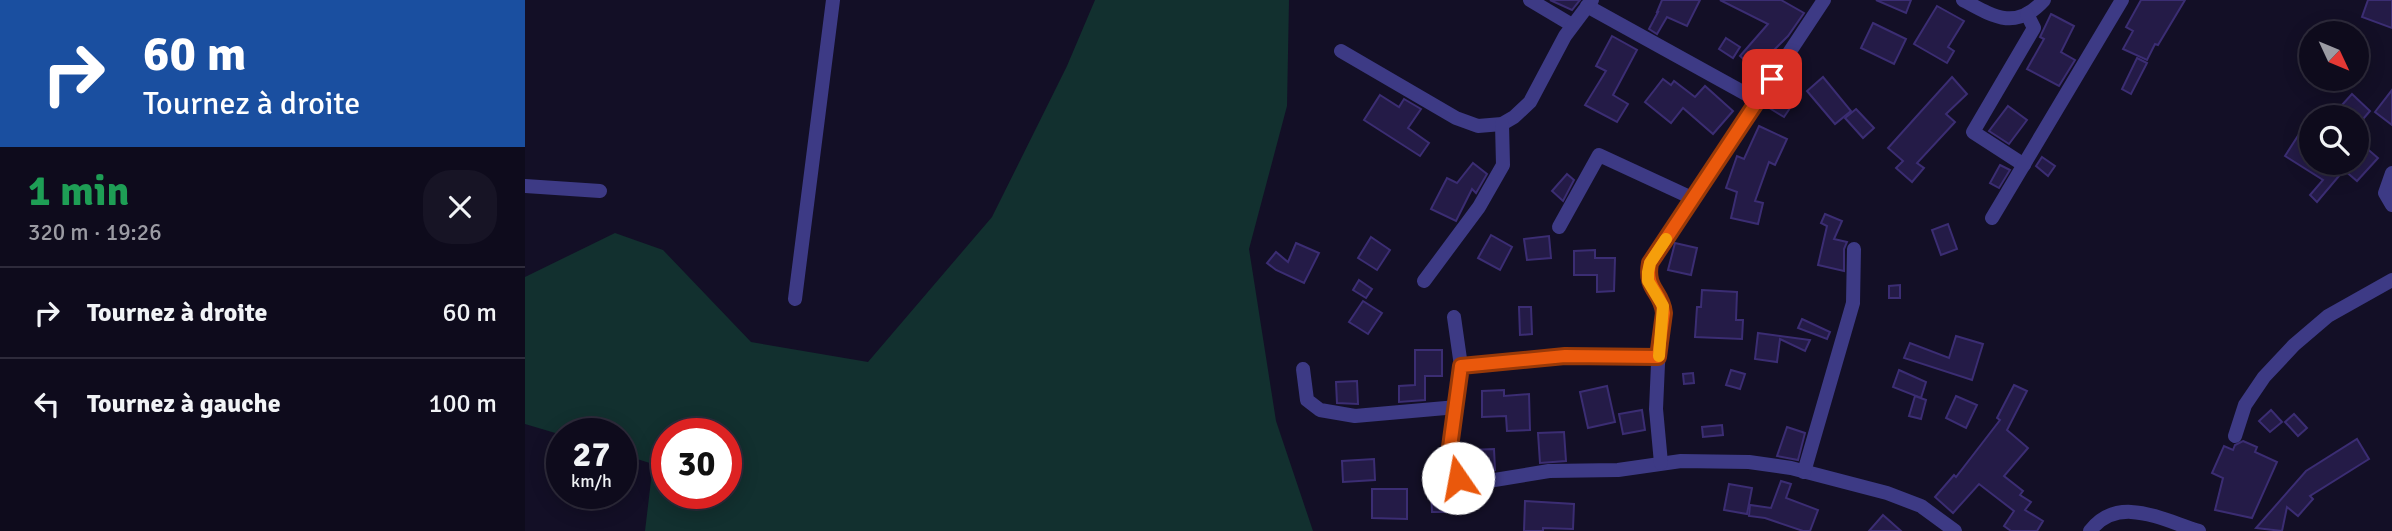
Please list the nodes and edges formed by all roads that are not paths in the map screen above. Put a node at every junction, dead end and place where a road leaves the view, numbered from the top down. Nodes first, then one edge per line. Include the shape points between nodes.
1 (833, 0) edge
2 (1530, 0) edge
3 (1825, 0) edge
4 (1963, 0) edge
5 (2044, 0) edge
6 (2122, 0) edge
7 (1589, 3) edge
8 (2027, 14) junction
9 (1572, 25) junction
10 (1341, 51) dead end
11 (1757, 100) junction
12 (1502, 124) junction
13 (2024, 165) junction
14 (2392, 173) edge
15 (525, 186) edge
16 (600, 191) dead end
17 (1692, 198) junction
18 (2392, 205) edge
19 (1992, 218) dead end
20 (1559, 227) dead end
21 (1854, 249) dead end
22 (2392, 279) edge
23 (1424, 281) dead end
24 (795, 299) dead end
25 (1454, 317) dead end
26 (1658, 357) junction
27 (1461, 366) junction
28 (1303, 369) dead end
29 (1457, 407) junction
30 (2235, 436) dead end
31 (1661, 463) junction
32 (1804, 472) junction
33 (1955, 531) edge
34 (2090, 531) edge
35 (2199, 531) edge

1 - 24 street
2 - 9 street
3 - 11 street
4 - 8 street via 1999,19
5 - 8 street
6 - 13 street
7 - 9 street
7 - 11 street
8 - 13 street via 2034,28 1973,132
9 - 12 street via 1530,102
10 - 12 street via 1456,118 1478,126
11 - 17 street
12 - 23 street via 1503,165 1479,207
13 - 19 street
14 - 18 street via 2385,193
15 - 16 street
17 - 20 street via 1599,155
17 - 26 street via 1650,263 1648,281 1664,313
21 - 32 street via 1853,303
22 - 30 street via 2328,316 2294,345 2245,405
25 - 27 street
26 - 27 street via 1565,356
26 - 31 street via 1655,409
27 - 29 street
28 - 29 street via 1307,400 1320,410 1355,416
29 - 31 street via 1450,447 1458,478 1470,484 1549,471 1618,470
31 - 32 street via 1749,462
32 - 33 street via 1921,506
34 - 35 street via 2108,514 2123,510

